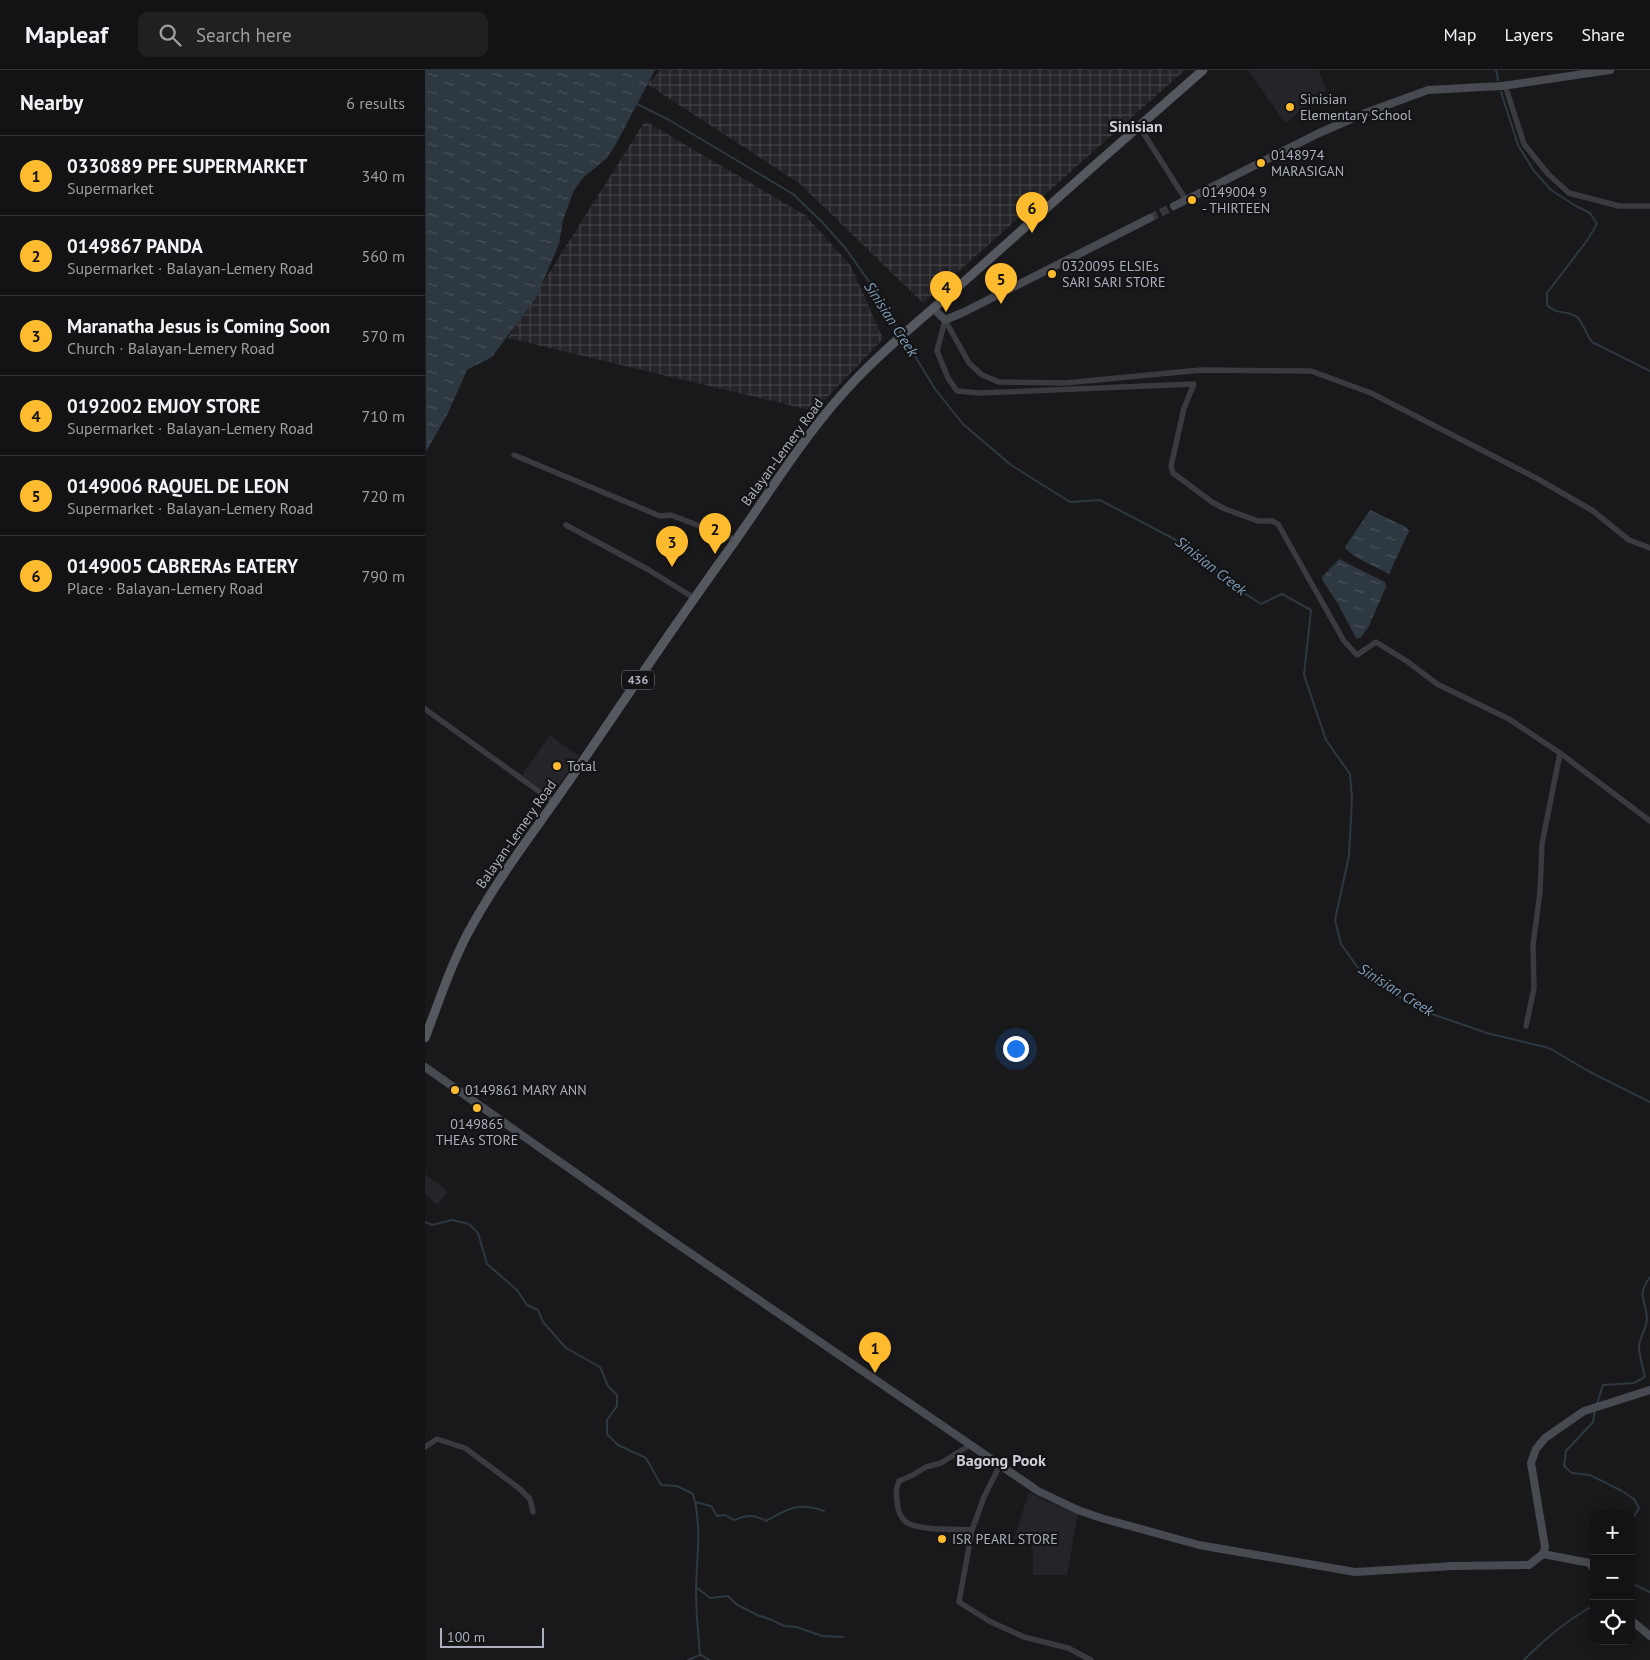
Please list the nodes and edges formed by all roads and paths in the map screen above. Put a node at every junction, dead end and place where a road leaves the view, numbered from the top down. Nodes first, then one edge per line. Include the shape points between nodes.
1 (1203, 70) edge
2 (1610, 70) edge
3 (1505, 85) junction
4 (1139, 126) junction
5 (1186, 200) junction
6 (1174, 206) tunnel mouth
7 (1650, 206) edge
8 (1150, 218) tunnel mouth
9 (934, 309) junction
10 (945, 320) junction
11 (514, 455) dead end
12 (566, 525) dead end
13 (736, 540) junction
14 (1650, 548) edge
15 (694, 598) junction
16 (425, 709) edge
17 (1560, 753) junction
18 (555, 803) junction
19 (1650, 821) edge
20 (1526, 1026) dead end
21 (425, 1038) edge
22 (425, 1067) edge
23 (1650, 1390) edge
24 (970, 1445) junction
25 (425, 1447) edge
26 (1000, 1465) junction
27 (533, 1512) dead end
28 (972, 1530) junction
29 (1543, 1554) junction
30 (1590, 1562) edge
31 (1635, 1623) edge
32 (1650, 1636) edge
33 (1091, 1660) edge

1 - 4 main road, Balayan-Lemery Road / 436
2 - 3 street
3 - 5 street via 1429,90 1319,133
3 - 7 street via 1524,144 1548,174 1569,193 1619,206
4 - 5 street
4 - 9 main road, Balayan-Lemery Road / 436
5 - 6 street
8 - 10 street
9 - 10 street
9 - 13 main road, Balayan-Lemery Road / 436 via 889,347 829,409
10 - 14 street via 969,363 982,375 999,382 1065,383 1201,370 1311,371 1371,392 1538,479 1593,511 1629,540
10 - 17 street via 937,351 957,391 980,394 1194,384 1183,408 1171,466 1173,473 1212,502 1258,521 1278,524 1344,641 1357,655 1376,642 1437,684 1509,719
11 - 13 street via 661,516 671,515
12 - 15 street
13 - 15 main road, Balayan-Lemery Road / 436
15 - 18 main road, Balayan-Lemery Road / 436
16 - 18 street
17 - 19 street
17 - 20 street via 1542,844 1533,944 1534,988
18 - 21 main road, Balayan-Lemery Road / 436 via 473,924
22 - 24 street
23 - 29 street via 1584,1411 1545,1438 1536,1449 1531,1463 1543,1527
24 - 26 street
24 - 28 street via 941,1463 926,1467 899,1482 896,1490 897,1508 906,1522 924,1527
25 - 27 street via 437,1439 465,1448 520,1489 529,1499
26 - 28 street
26 - 29 street via 1038,1491 1101,1518 1199,1545 1293,1562 1355,1572 1529,1565
28 - 33 street via 959,1602 989,1621 1024,1637 1068,1648
29 - 30 street
31 - 32 street

